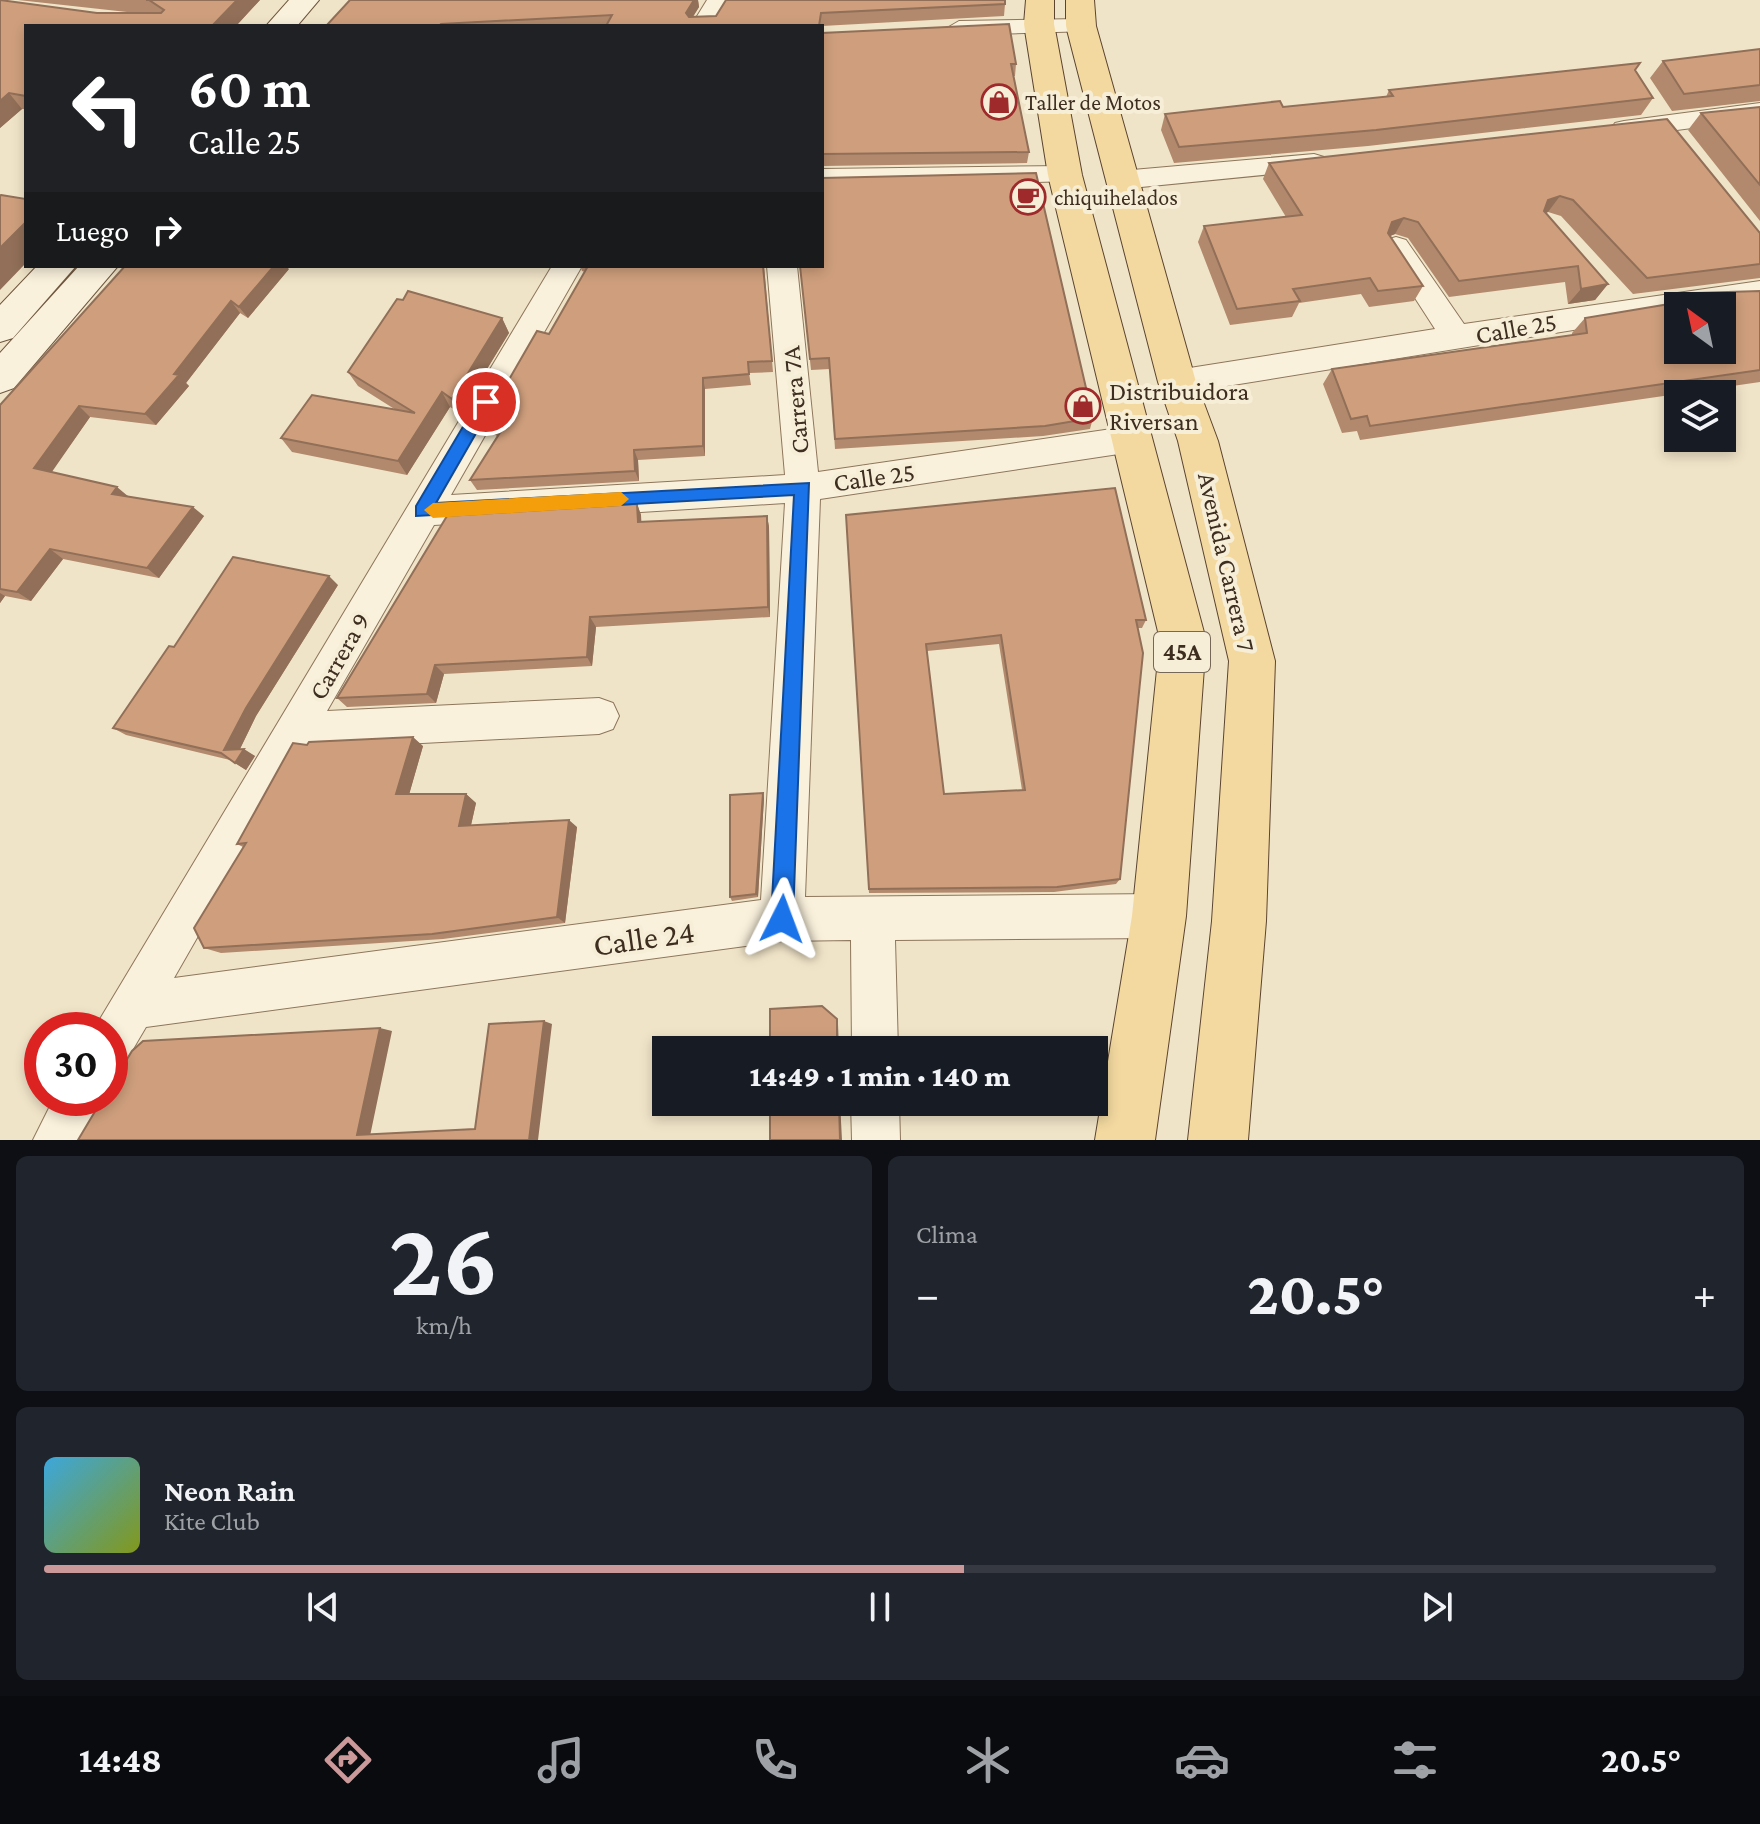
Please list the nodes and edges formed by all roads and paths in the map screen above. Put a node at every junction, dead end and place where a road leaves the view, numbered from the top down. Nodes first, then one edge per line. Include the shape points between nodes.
1 (719, 0) edge
2 (317, 12) edge
3 (1040, 12) edge
4 (1080, 13) edge
5 (286, 24) edge
6 (704, 24) edge
7 (931, 30) edge
8 (1647, 98) edge
9 (1760, 111) edge
10 (1664, 124) junction
11 (1601, 131) edge
12 (1683, 148) edge
13 (1337, 161) edge
14 (1065, 175) junction
15 (824, 178) edge
16 (1121, 180) junction
17 (1396, 247) edge
18 (56, 268) edge
19 (98, 268) edge
20 (566, 268) edge
21 (782, 268) edge
22 (1760, 292) edge
23 (0, 328) edge
24 (1457, 338) junction
25 (0, 378) edge
26 (1177, 382) junction
27 (1132, 439) junction
28 (803, 488) junction
29 (422, 511) junction
30 (599, 716) dead end
31 (296, 731) junction
32 (1159, 916) junction
33 (873, 918) junction
34 (782, 919) junction
35 (132, 1006) junction
36 (128, 1013) edge
37 (875, 1036) edge
38 (70, 1116) edge
39 (875, 1116) edge
40 (57, 1140) edge
41 (876, 1140) edge
42 (1125, 1140) edge
43 (1218, 1140) edge

1 - 6 street
2 - 5 main road
3 - 4 street
3 - 7 street
3 - 14 main road, 45A
4 - 16 main road, Avenida Carrera 7 / 45A
8 - 10 street
9 - 10 street
10 - 11 street
10 - 12 street
13 - 16 street
14 - 15 street
14 - 27 main road, 45A
16 - 26 main road, Avenida Carrera 7 / 45A
17 - 24 street
18 - 23 main road
19 - 25 main road
20 - 29 street, Carrera 9
21 - 28 street, Carrera 7A
22 - 24 street, Calle 25 via 1616,299
24 - 26 street, Calle 25
26 - 43 main road, Avenida Carrera 7 / 45A via 1198,441 1252,661 1239,921
27 - 28 street, Calle 25
27 - 32 main road, 45A via 1183,640
28 - 29 street, Calle 25
28 - 34 street, Carrera 7A
29 - 31 street, Carrera 9
30 - 31 street
31 - 35 street, Carrera 9
32 - 33 street, Calle 24
32 - 42 main road, 45A
33 - 34 street, Calle 24
33 - 37 street
34 - 35 street, Calle 24
35 - 36 street, Carrera 9
38 - 40 street
39 - 41 street

